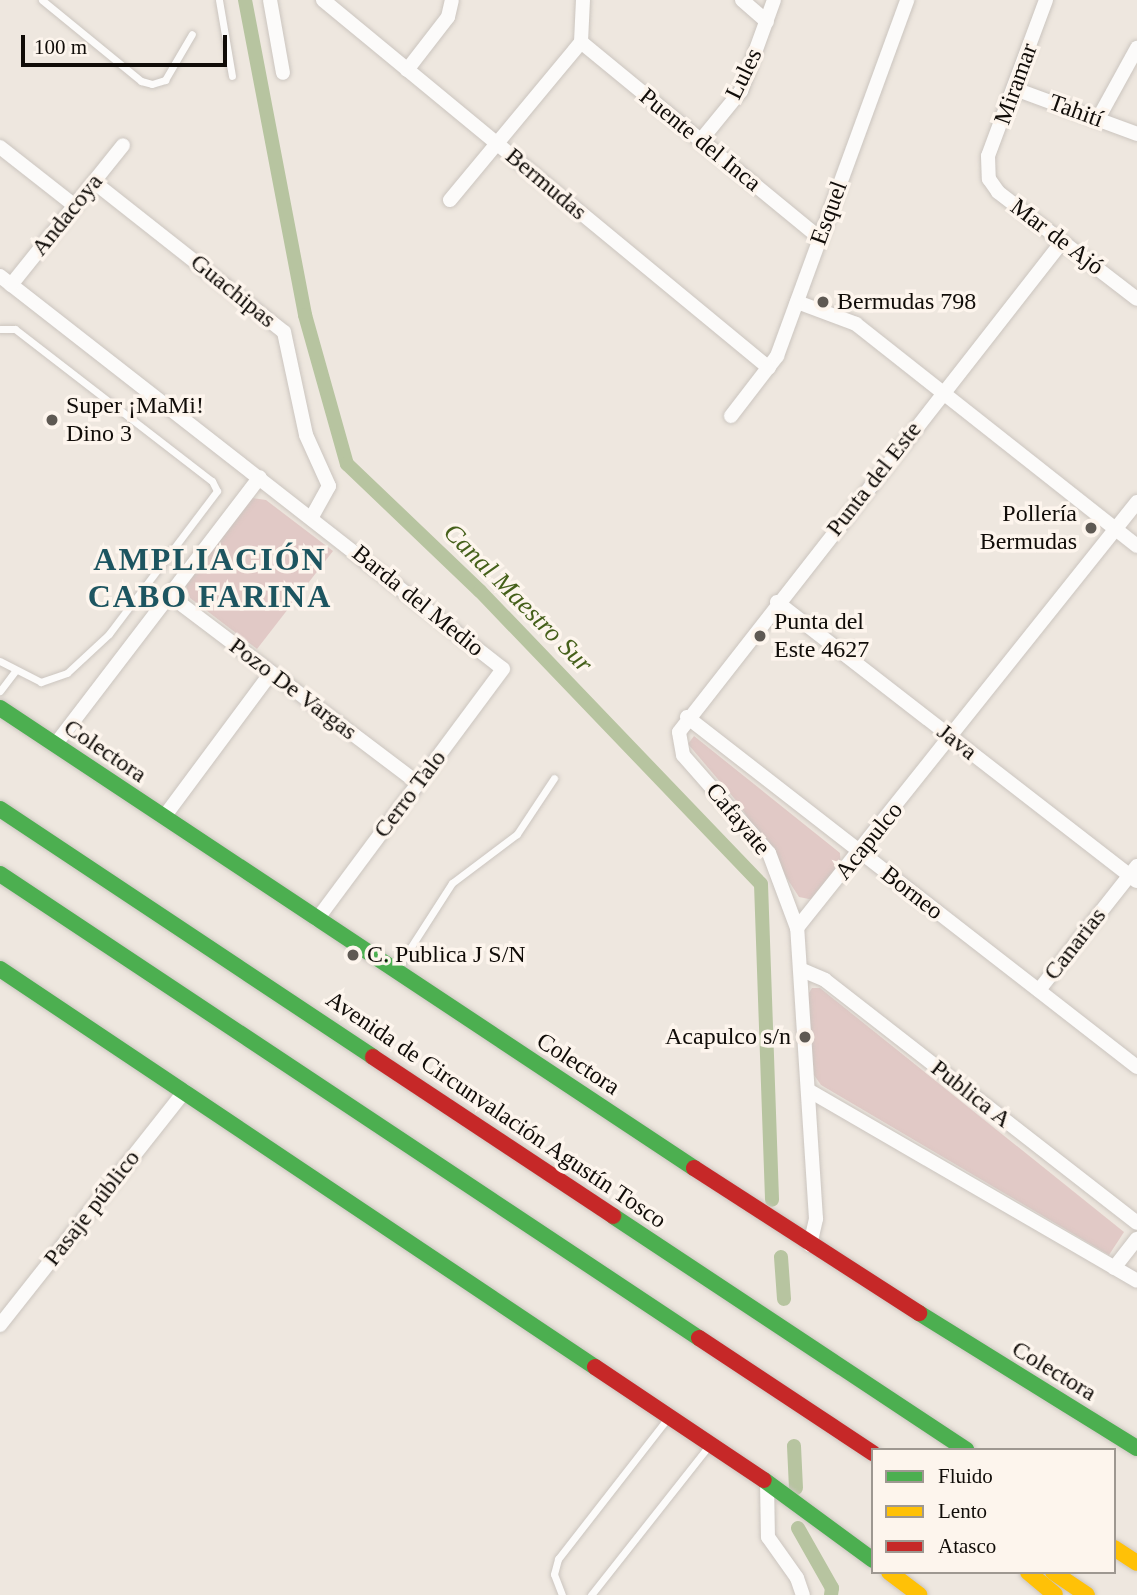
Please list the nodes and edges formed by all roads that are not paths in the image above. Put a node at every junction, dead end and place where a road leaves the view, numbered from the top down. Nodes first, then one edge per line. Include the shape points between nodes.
1 (42, 0) edge
2 (219, 0) edge
3 (270, 0) edge
4 (323, 0) edge
5 (452, 0) edge
6 (583, 0) edge
7 (742, 0) edge
8 (775, 0) edge
9 (907, 0) edge
10 (1046, 0) edge
11 (767, 22) junction
12 (192, 34) dead end
13 (581, 42) junction
14 (1137, 48) edge
15 (407, 70) junction
16 (283, 73) dead end
17 (232, 76) dead end
18 (1015, 89) junction
19 (1099, 117) junction
20 (1137, 134) edge
21 (701, 141) junction
22 (495, 142) junction
23 (123, 145) dead end
24 (0, 147) edge
25 (986, 169) joint
26 (94, 182) junction
27 (450, 200) dead end
28 (75, 206) junction
29 (820, 238) junction
30 (1062, 242) junction
31 (5, 281) edge
32 (1137, 299) edge
33 (797, 302) junction
34 (0, 329) edge
35 (769, 368) junction
36 (943, 393) junction
37 (731, 416) dead end
38 (260, 477) junction
39 (1137, 502) edge
40 (312, 517) junction
41 (1116, 529) junction
42 (1137, 545) edge
43 (169, 595) junction
44 (777, 602) junction
45 (0, 661) edge
46 (503, 669) joint
47 (15, 671) junction
48 (271, 673) junction
49 (0, 691) edge
50 (0, 708) edge
51 (687, 717) junction
52 (952, 737) junction
53 (55, 745) junction
54 (554, 778) dead end
55 (418, 783) junction
56 (0, 809) edge
57 (164, 817) junction
58 (860, 853) junction
59 (0, 874) edge
60 (1134, 874) edge
61 (317, 919) junction
62 (797, 928) junction
63 (0, 969) edge
64 (396, 970) junction
65 (802, 970) junction
66 (1039, 990) junction
67 (1137, 1067) edge
68 (808, 1090) junction
69 (185, 1091) junction
70 (1137, 1223) edge
71 (1137, 1238) edge
72 (810, 1245) junction
73 (1114, 1268) junction
74 (1137, 1281) edge
75 (0, 1325) edge
76 (895, 1403) junction
77 (669, 1416) junction
78 (711, 1444) junction
79 (963, 1448) edge
80 (974, 1448) edge
81 (1137, 1448) edge
82 (871, 1452) edge
83 (767, 1482) junction
84 (1116, 1549) edge
85 (871, 1559) edge
86 (1137, 1563) edge
87 (892, 1574) edge
88 (1030, 1574) edge
89 (1056, 1574) edge
90 (562, 1595) edge
91 (591, 1595) edge
92 (803, 1595) edge
93 (919, 1595) edge
94 (1055, 1595) edge
95 (1087, 1595) edge

1 - 12 lane via 141,81 152,84 165,80
2 - 17 lane
3 - 16 street
4 - 15 street, Bermudas
5 - 15 street via 448,17
6 - 13 street
7 - 11 street
8 - 11 street, Lules
9 - 29 street, Esquel
10 - 18 street, Miramar
11 - 21 street, Lules via 741,91
13 - 21 street, Puente del Inca
13 - 22 street
14 - 19 street
15 - 22 street, Bermudas
18 - 19 street, Tahití
18 - 25 street, Miramar
19 - 20 street, Tahití
21 - 29 street, Puente del Inca
22 - 27 street
22 - 35 street, Bermudas
23 - 26 street, Andacoya
24 - 28 street
25 - 30 street, Mar de Ajó via 998,192
26 - 28 street, Andacoya
26 - 40 street, Guachipas via 284,332 306,435 329,486
28 - 31 street, Andacoya
29 - 33 street, Esquel
30 - 32 street, Mar de Ajó
30 - 36 street, Punta del Este
31 - 38 street, Barda del Medio
33 - 35 street, Esquel
33 - 36 street via 856,324
34 - 47 lane via 15,328 212,481 217,491 90,655 51,680 32,680
35 - 37 street, Esquel
36 - 41 street
36 - 44 street, Punta del Este
38 - 40 street, Barda del Medio
38 - 43 street
39 - 41 street, Acapulco
40 - 46 street, Barda del Medio
41 - 42 street
41 - 52 street, Acapulco
43 - 48 street, Pozo De Vargas
43 - 53 street
44 - 51 street, Punta del Este
44 - 52 street, Java
45 - 47 lane
46 - 55 street, Cerro Talo
47 - 49 lane
48 - 55 street, Pozo De Vargas
48 - 57 street
50 - 53 main road, Colectora
51 - 58 street, Borneo
51 - 62 street, Cafayate via 679,732 683,755 769,853
52 - 58 street, Acapulco
52 - 60 street, Java
53 - 57 main road, Colectora
54 - 64 lane via 517,834 452,883
55 - 61 street, Cerro Talo
56 - 76 main road, Avenida de Circunvalación Agustín Tosco
57 - 61 main road, Colectora
58 - 62 street, Acapulco
58 - 66 street, Borneo
59 - 82 main road
60 - 66 street, Canarias
61 - 64 main road, Colectora
62 - 65 street
63 - 69 main road
64 - 72 main road, Colectora
65 - 68 street
65 - 70 street, Publica A via 825,979
66 - 67 street, Borneo
68 - 72 street via 816,1219
68 - 73 street
69 - 75 street, Pasaje público
69 - 77 main road
71 - 73 street
72 - 81 main road, Colectora
73 - 74 street
76 - 79 main road, Avenida de Circunvalación Agustín Tosco
76 - 80 main road
77 - 78 main road
77 - 90 lane via 558,1559 554,1574
78 - 83 main road
78 - 91 lane
83 - 85 main road
83 - 92 street via 768,1537 797,1578
84 - 86 main road
87 - 93 main road
88 - 94 main road
89 - 95 main road

